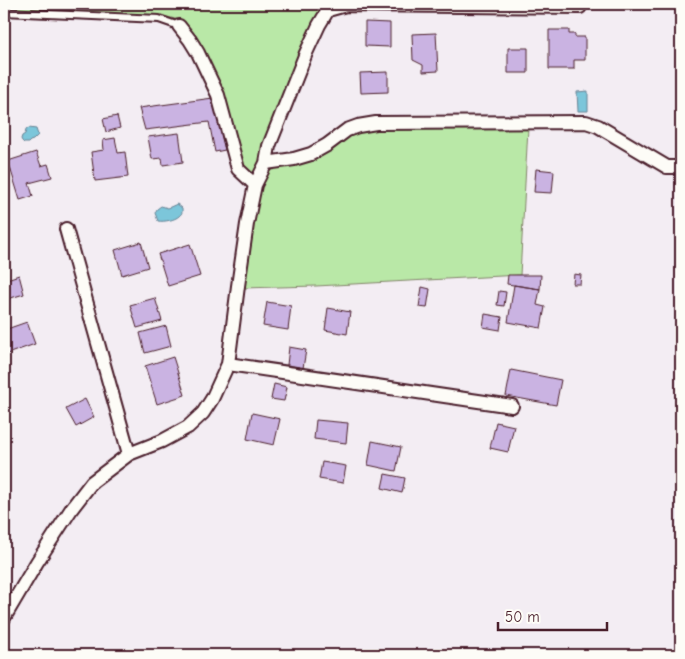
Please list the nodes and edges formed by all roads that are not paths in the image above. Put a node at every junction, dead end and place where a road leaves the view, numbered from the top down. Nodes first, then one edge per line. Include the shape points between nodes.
1 (329, 7) edge
2 (580, 7) dead end
3 (4, 12) edge
4 (179, 26) joint
5 (266, 163) junction
6 (681, 166) edge
7 (255, 185) junction
8 (66, 230) dead end
9 (228, 364) junction
10 (512, 406) dead end
11 (129, 454) junction
12 (4, 618) edge

1 - 2 street via 346,4
1 - 5 street via 306,52 269,146
3 - 4 lane via 159,19
4 - 7 street via 198,53 218,95 238,169
5 - 6 street via 311,154 347,130 376,123 586,122 667,167
5 - 7 street
7 - 9 street
8 - 11 street
9 - 10 street
9 - 11 street via 212,399 188,427
11 - 12 street via 92,482

